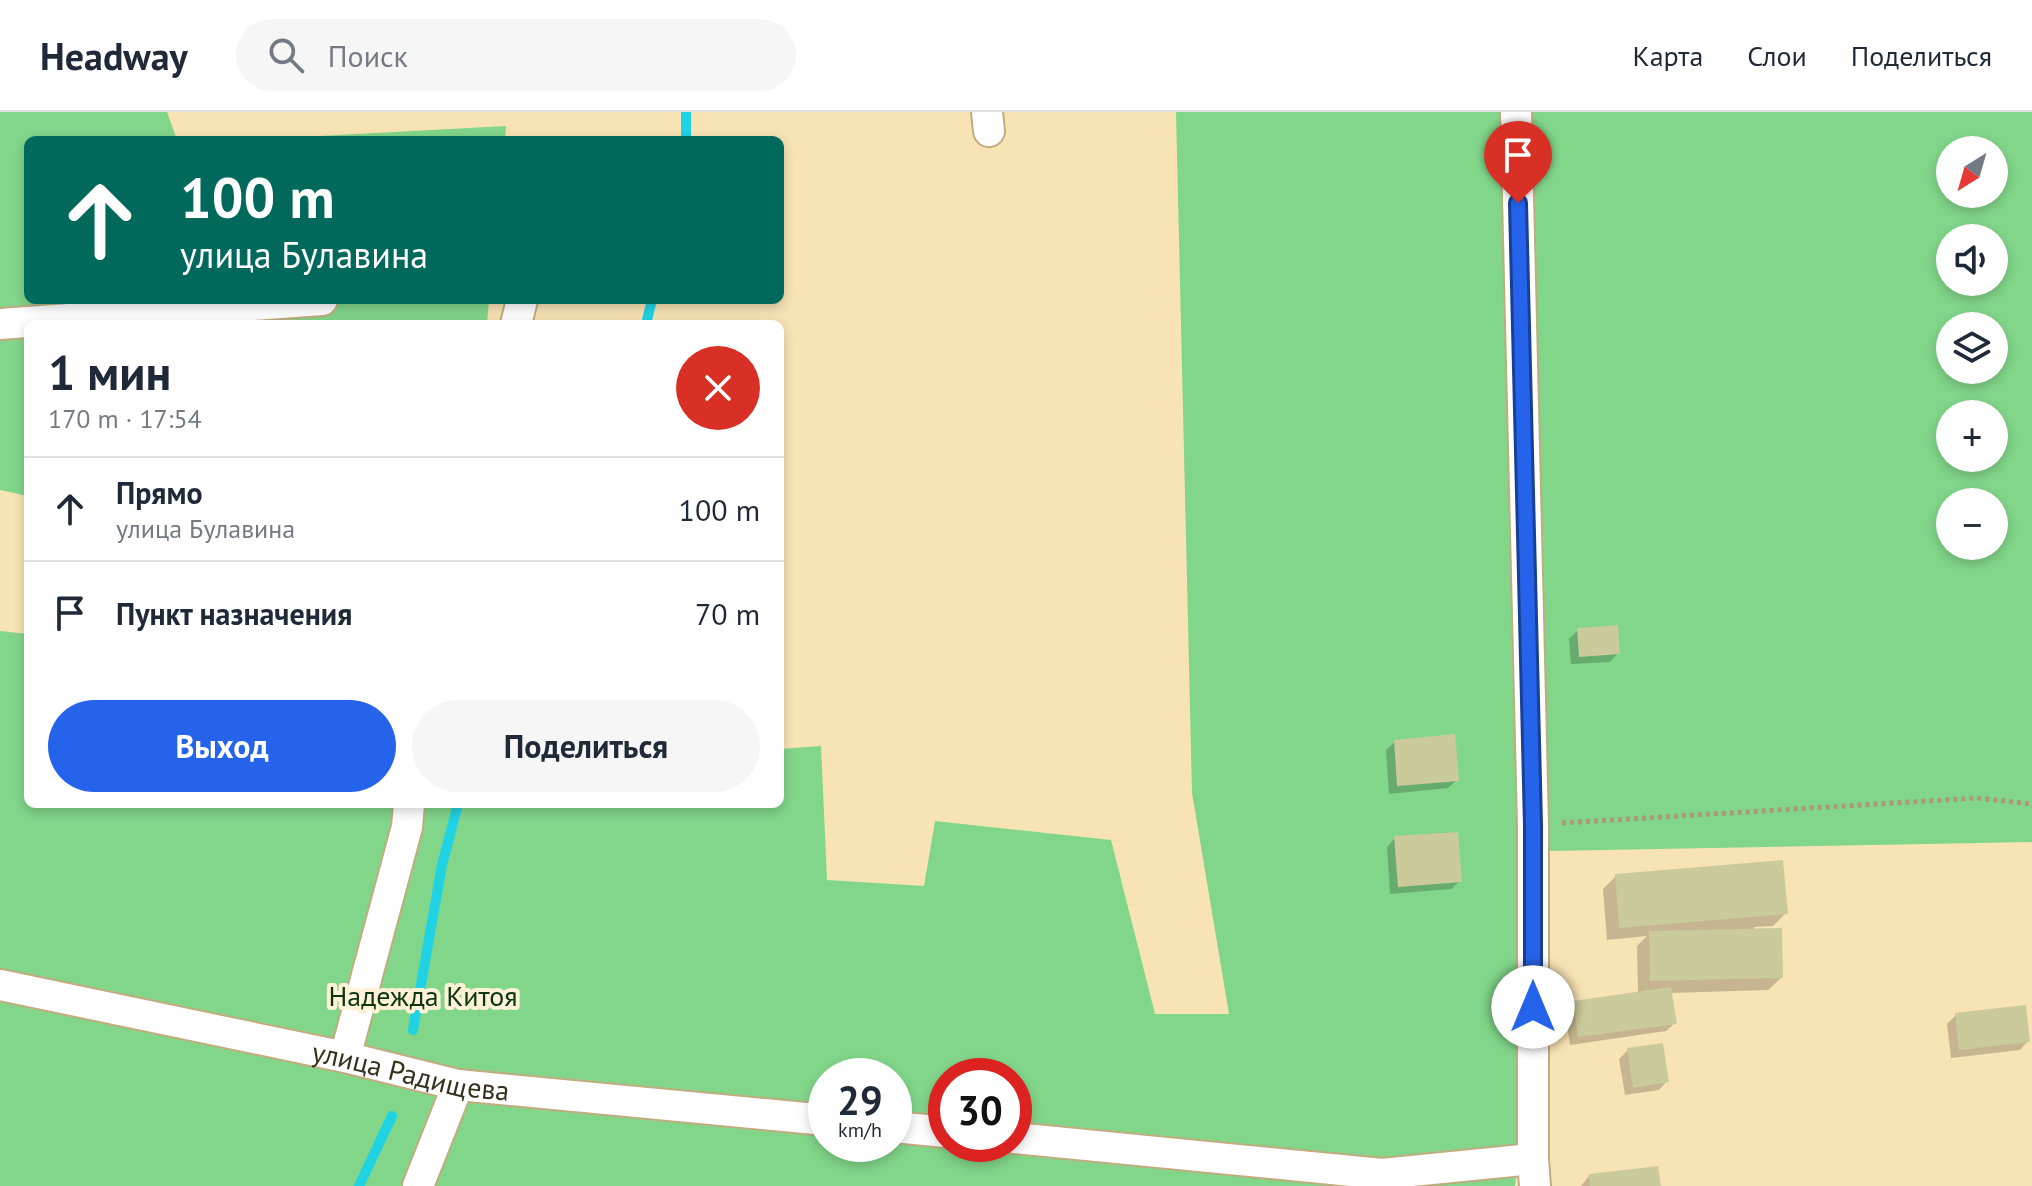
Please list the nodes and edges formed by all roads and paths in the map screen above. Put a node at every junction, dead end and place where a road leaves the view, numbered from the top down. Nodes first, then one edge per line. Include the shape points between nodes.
1 (1516, 112) edge
2 (268, 304) edge
3 (54, 320) edge
4 (24, 322) edge
5 (0, 324) edge
6 (2032, 804) edge
7 (409, 808) edge
8 (1533, 825) junction
9 (0, 985) edge
10 (345, 1057) junction
11 (458, 1085) junction
12 (808, 1118) edge
13 (1032, 1140) edge
14 (1534, 1172) edge
15 (1376, 1180) edge
16 (418, 1186) edge

1 - 8 street
2 - 3 street
4 - 5 street
6 - 8 path via 1977,798
7 - 10 street
8 - 14 street
9 - 10 street, улица Радищева
10 - 11 street, улица Радищева
11 - 12 street, улица Радищева
11 - 16 street
13 - 15 street
14 - 15 street

